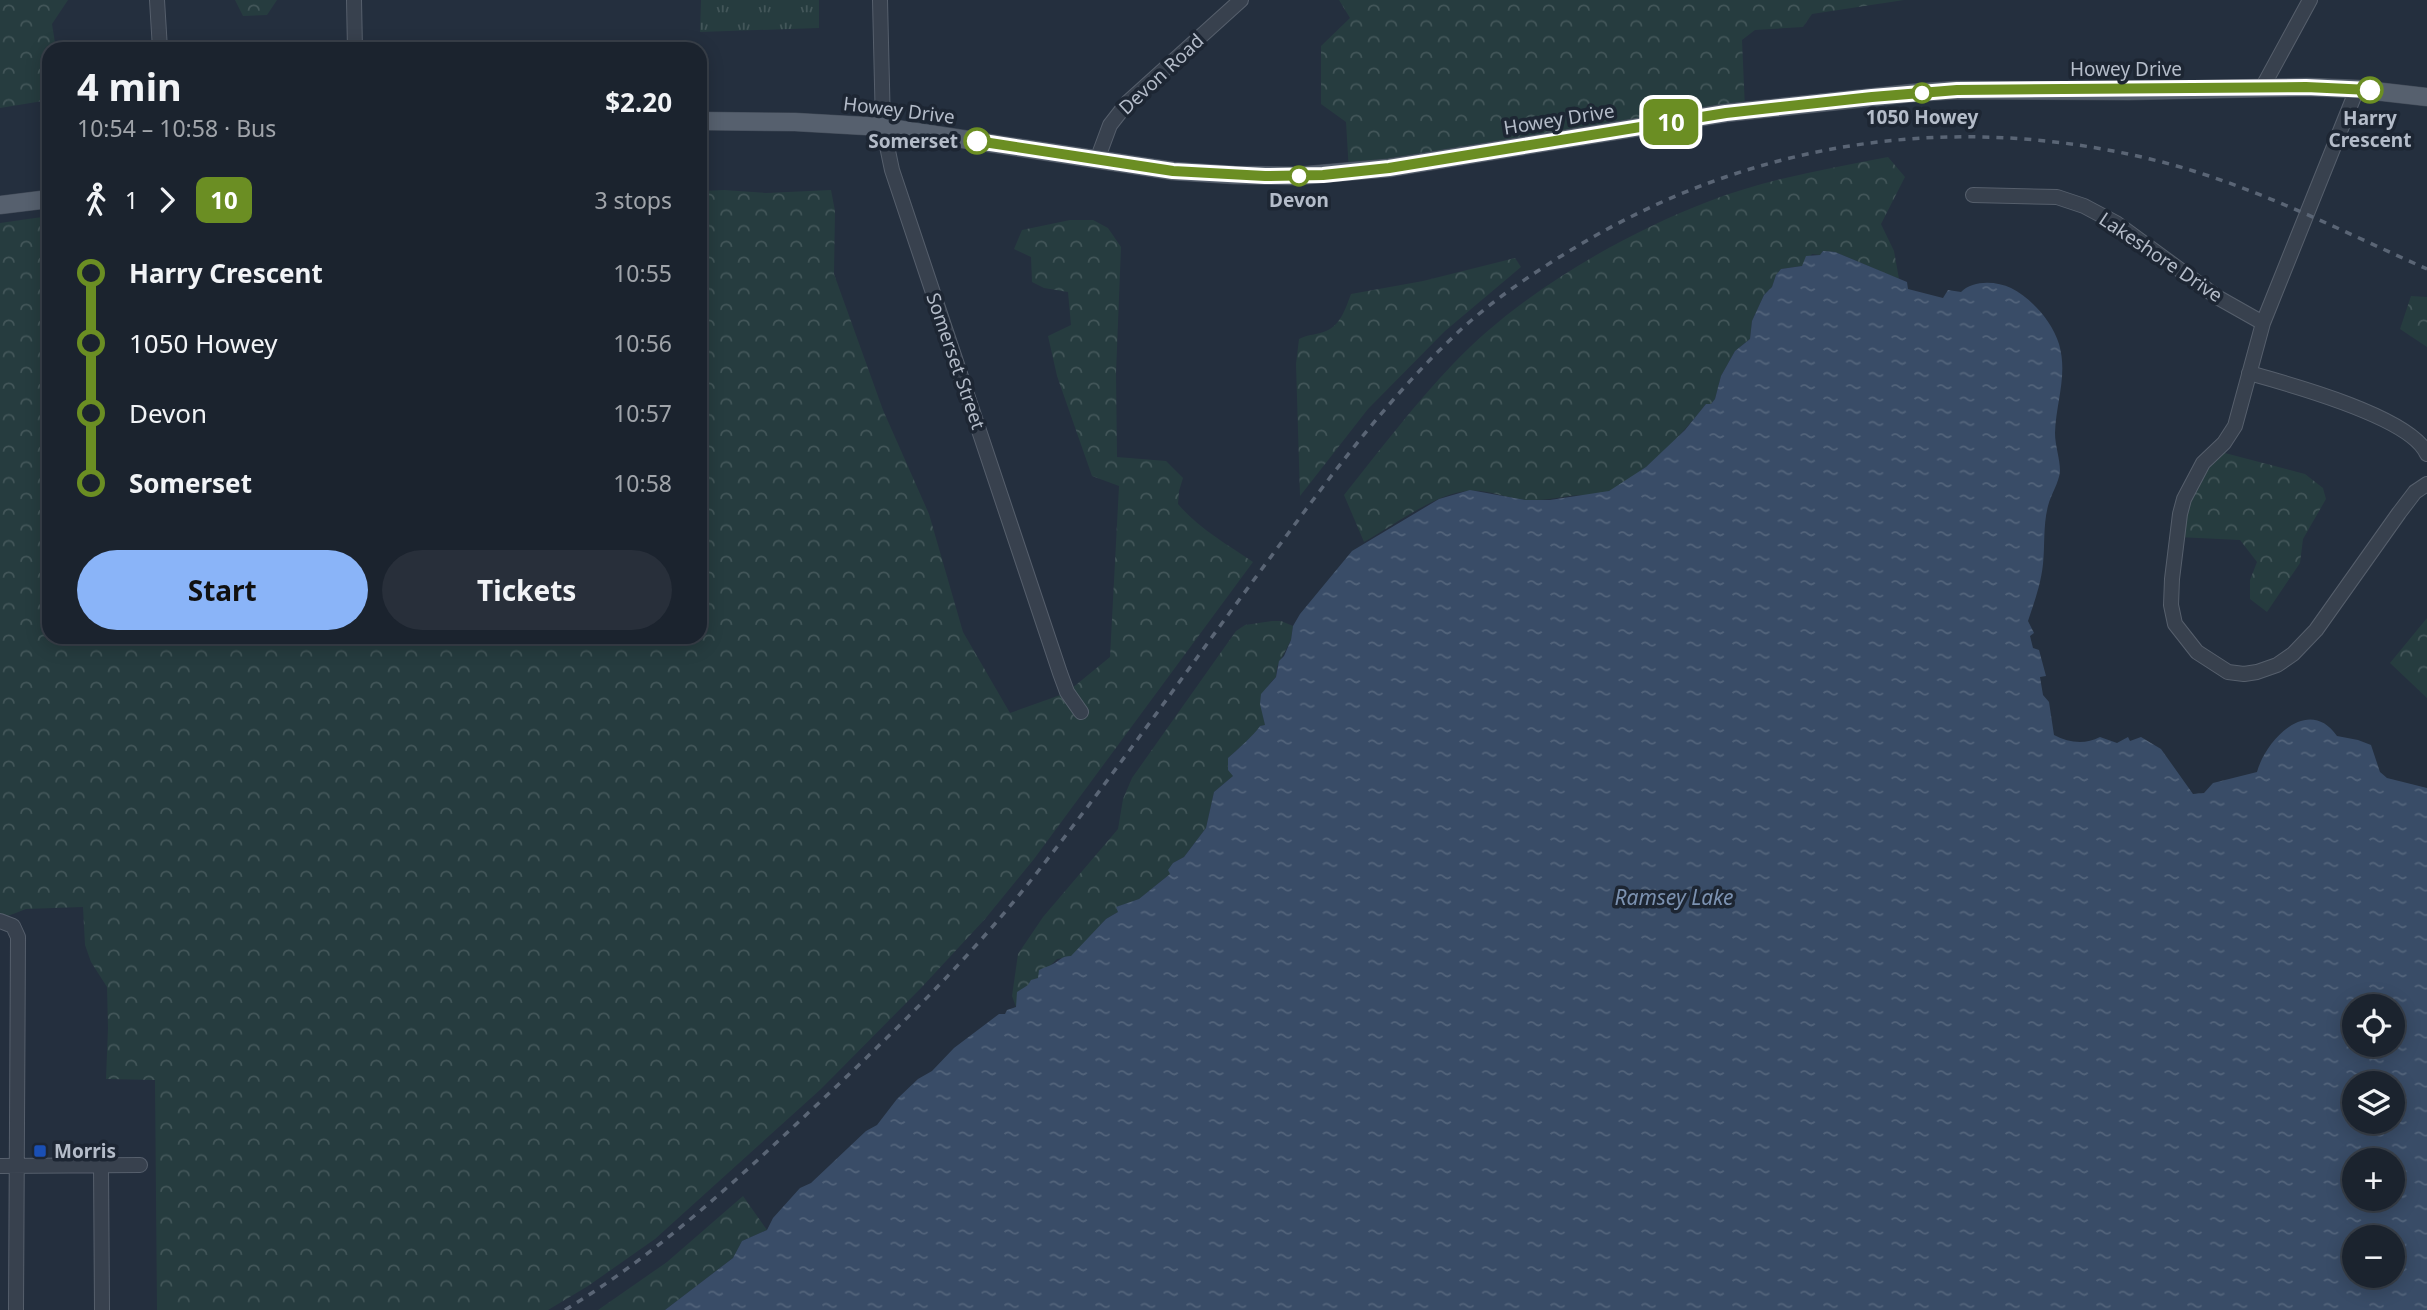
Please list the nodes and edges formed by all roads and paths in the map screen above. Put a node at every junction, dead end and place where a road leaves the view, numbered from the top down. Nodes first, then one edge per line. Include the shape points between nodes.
1 (157, 0) edge
2 (354, 0) edge
3 (880, 0) edge
4 (1241, 0) edge
5 (2310, 0) edge
6 (160, 42) edge
7 (355, 42) edge
8 (2262, 88) junction
9 (2357, 89) junction
10 (2427, 97) edge
11 (707, 121) edge
12 (883, 127) junction
13 (1097, 160) junction
14 (1973, 195) dead end
15 (42, 200) edge
16 (0, 205) edge
17 (2263, 323) junction
18 (2249, 373) junction
19 (2427, 454) edge
20 (2427, 484) edge
21 (1081, 712) dead end
22 (7, 923) edge
23 (101, 1165) junction
24 (141, 1165) dead end
25 (0, 1166) edge
26 (16, 1166) junction
27 (16, 1310) edge
28 (102, 1310) edge

1 - 6 street
2 - 7 street
3 - 12 street, Somerset Street
4 - 13 street, Devon Road via 1128,102 1110,125
5 - 8 street
8 - 9 main road, Howey Drive
8 - 13 main road, Howey Drive via 1957,90 1872,97 1726,113 1323,175 1204,173
9 - 10 main road, Howey Drive
9 - 17 street
11 - 12 main road, Howey Drive
12 - 13 main road, Howey Drive
12 - 21 street, Somerset Street via 892,170 1060,673
14 - 17 street, Lakeshore Drive via 2057,197 2084,206
15 - 16 main road
17 - 18 street
18 - 19 street via 2373,415 2417,439
18 - 20 street via 2235,426 2189,486 2177,536 2171,605 2175,624 2213,664 2244,674 2277,665 2292,654 2334,607 2415,492
22 - 26 street via 18,937
23 - 24 street
23 - 26 street
23 - 28 street
25 - 26 street
26 - 27 street

